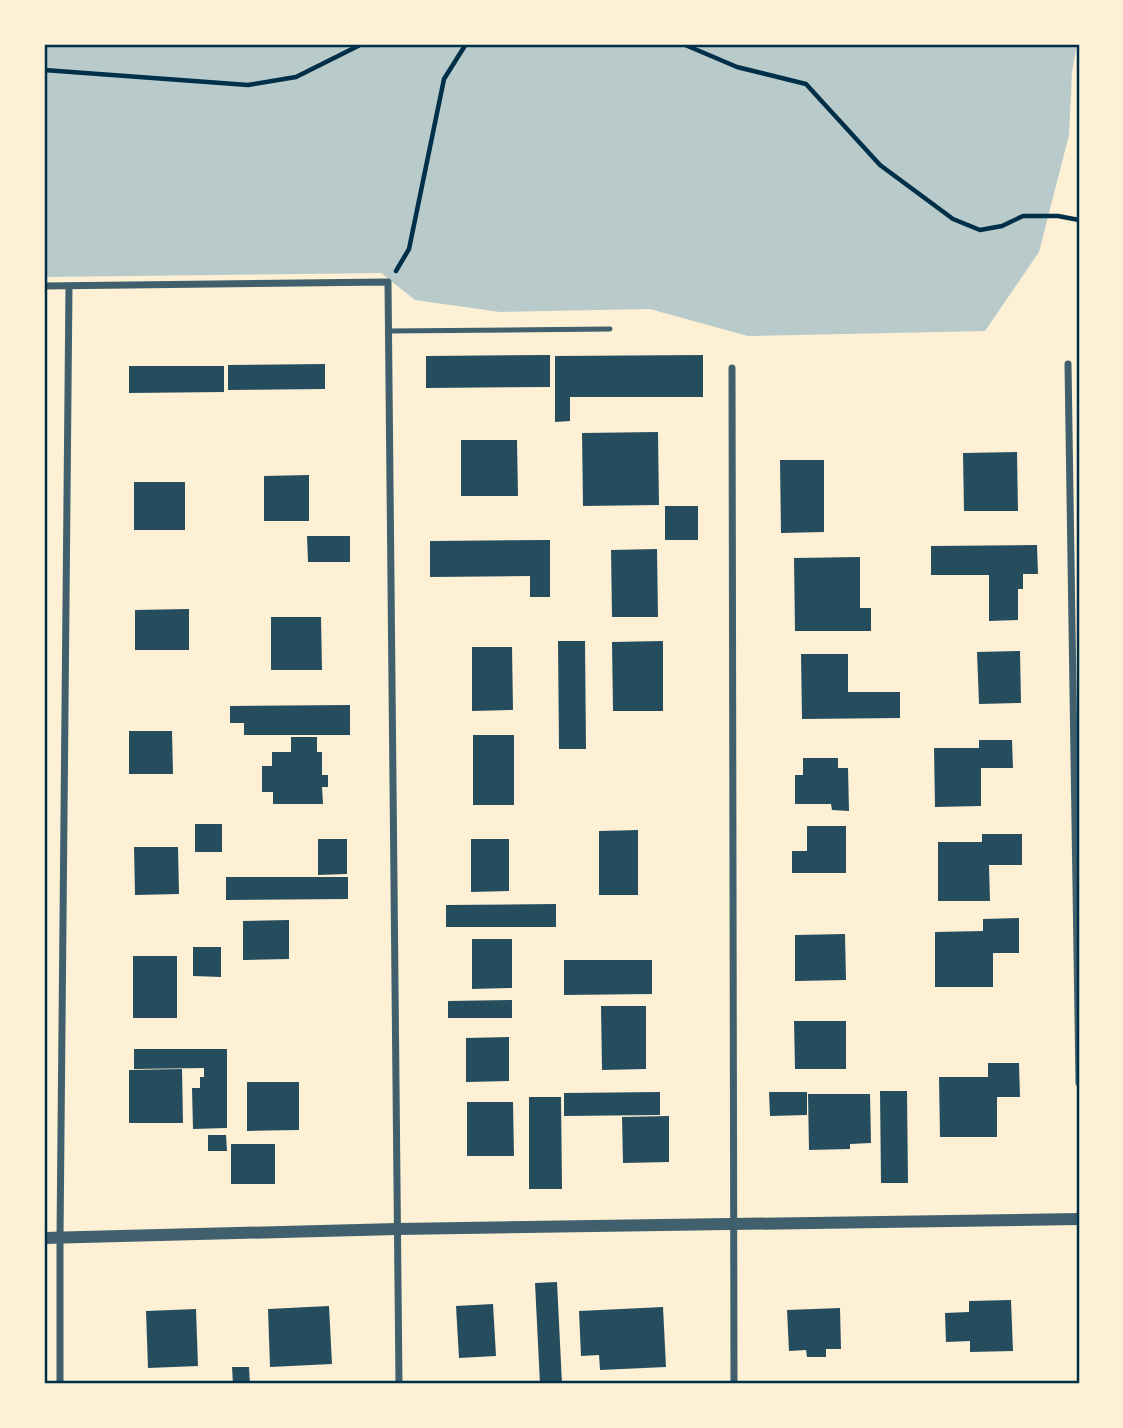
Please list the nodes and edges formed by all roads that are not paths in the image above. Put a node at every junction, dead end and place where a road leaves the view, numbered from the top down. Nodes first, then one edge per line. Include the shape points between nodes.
1 (44, 286) edge
2 (69, 286) junction
3 (610, 329) dead end
4 (388, 331) junction
5 (1068, 364) dead end
6 (732, 368) dead end
7 (1079, 1083) edge
8 (1079, 1219) edge
9 (733, 1224) junction
10 (397, 1229) junction
11 (44, 1238) edge
12 (60, 1238) junction
13 (60, 1384) edge
14 (399, 1384) edge
15 (734, 1384) edge

1 - 2 street
2 - 4 street via 388,282
2 - 12 street
3 - 4 lane
4 - 10 street
5 - 7 street
6 - 9 street
8 - 9 street
9 - 10 street
9 - 15 street
10 - 12 street
10 - 14 street
11 - 12 street
12 - 13 street

